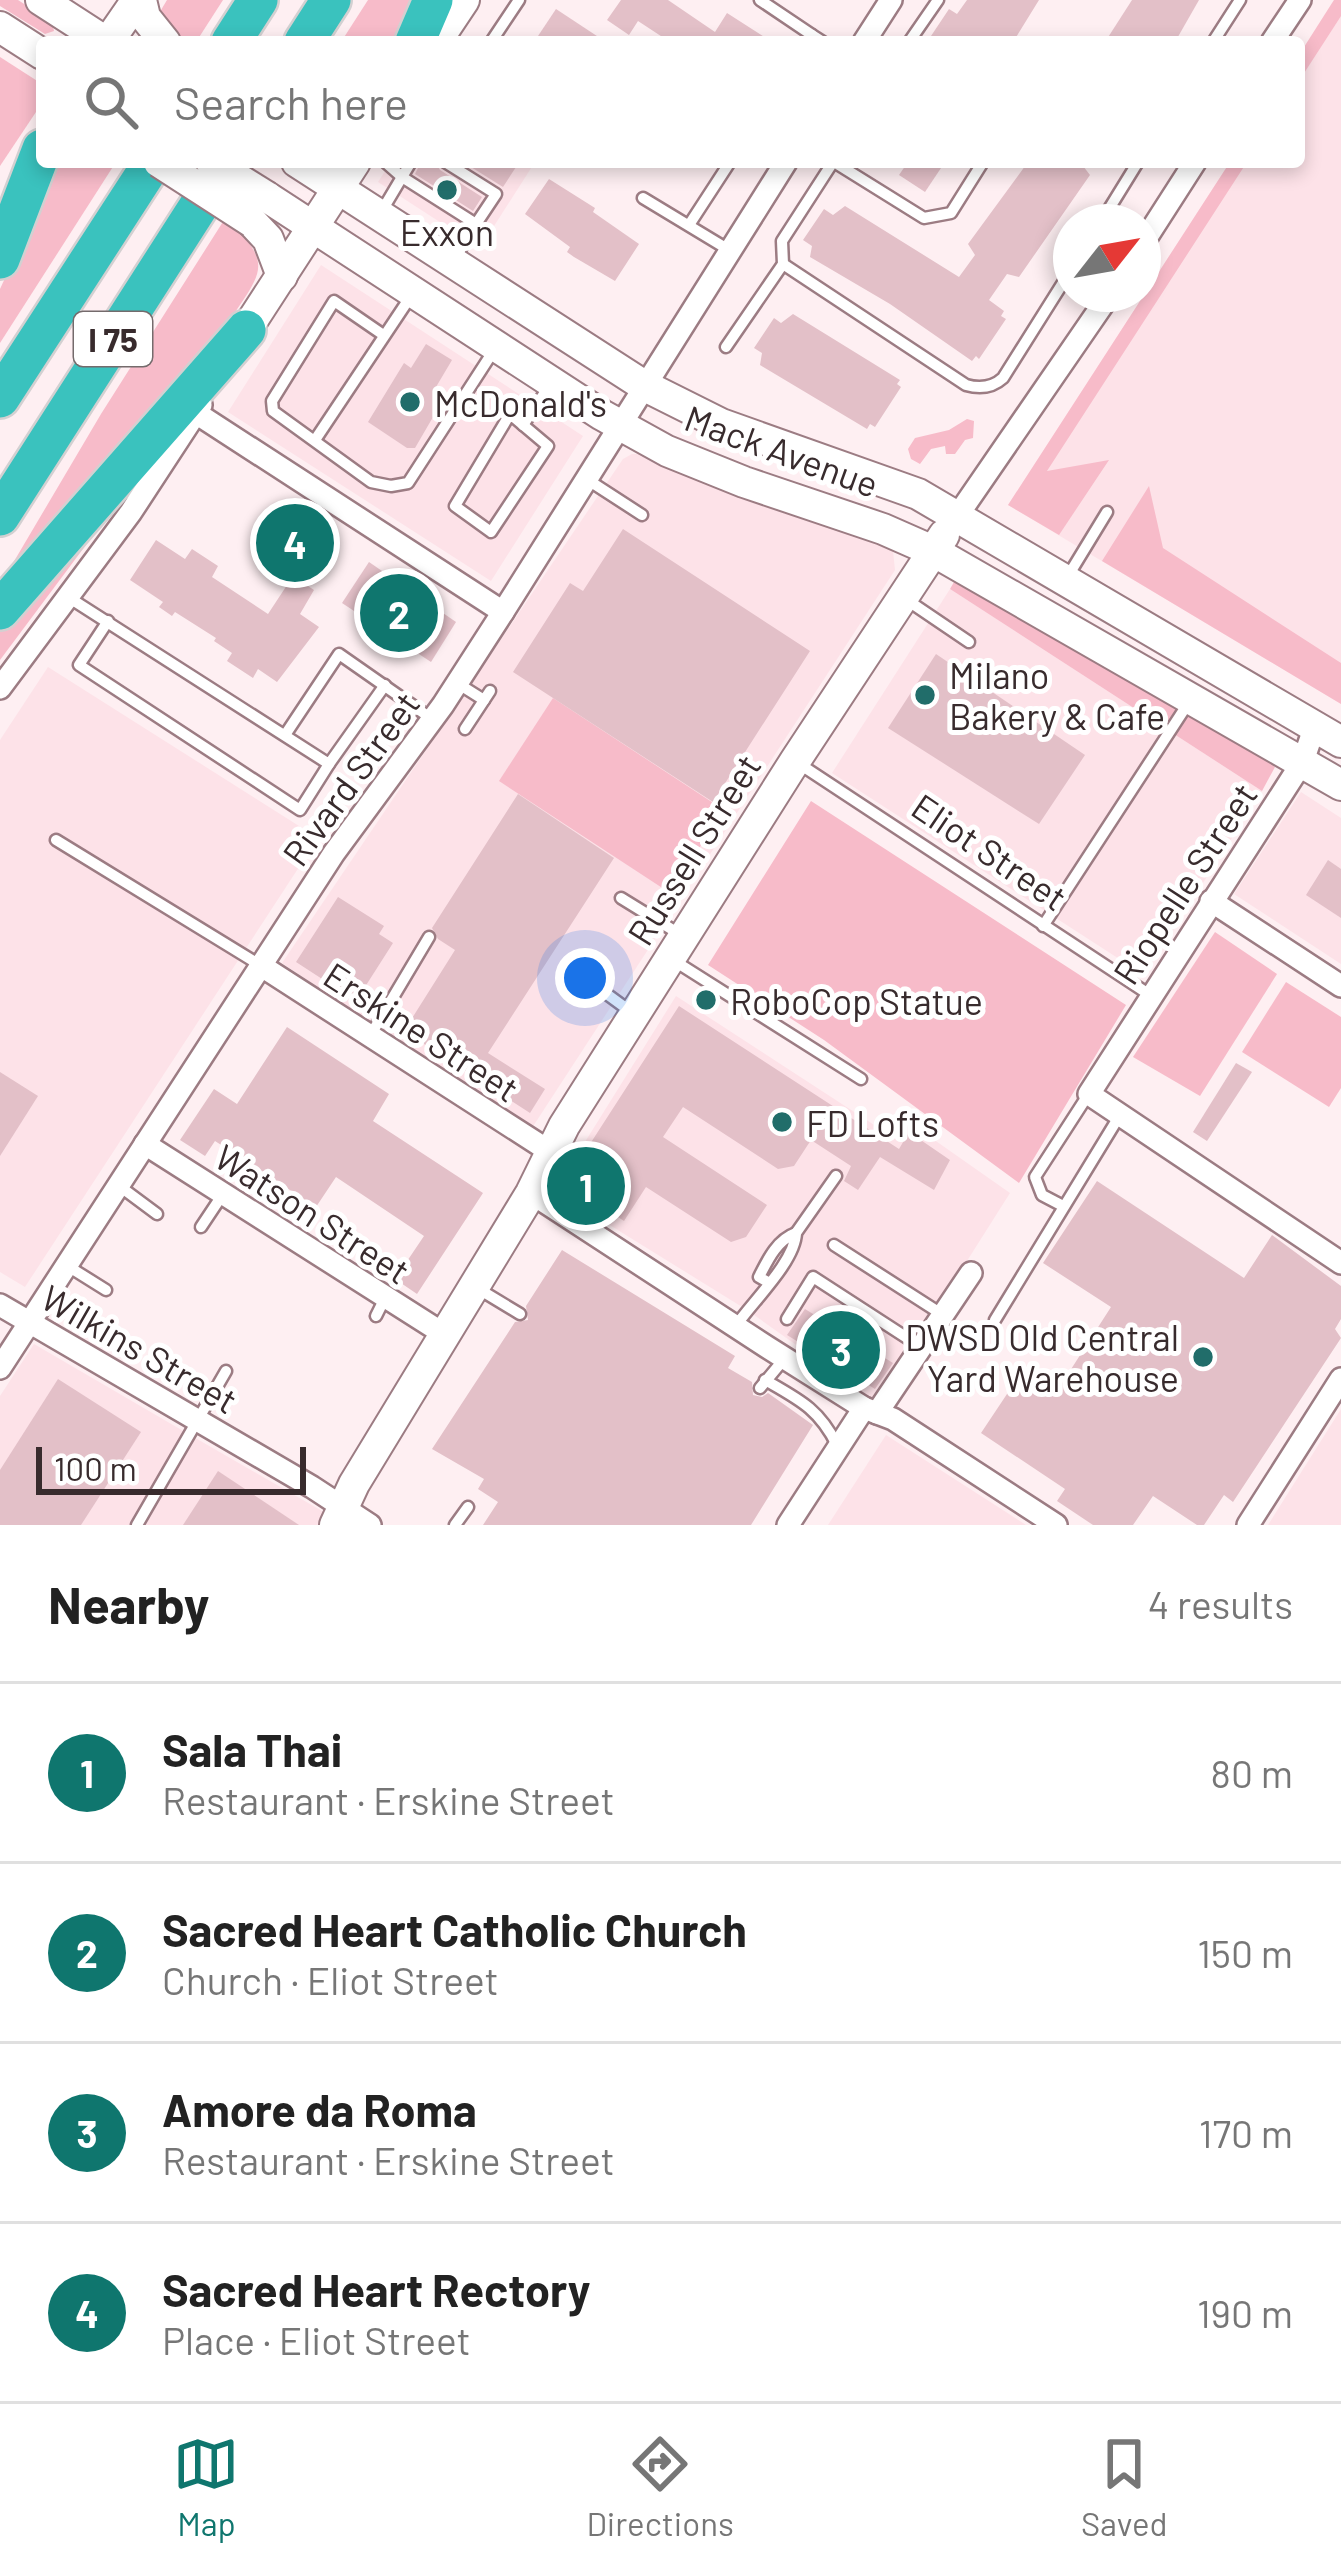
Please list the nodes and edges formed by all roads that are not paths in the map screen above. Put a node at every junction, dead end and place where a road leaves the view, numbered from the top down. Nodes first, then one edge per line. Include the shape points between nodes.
1 (41, 0) edge
2 (139, 0) edge
3 (258, 0) edge
4 (331, 0) edge
5 (433, 0) edge
6 (464, 0) edge
7 (519, 0) edge
8 (760, 0) edge
9 (891, 0) edge
10 (938, 0) edge
11 (1240, 0) edge
12 (1300, 0) edge
13 (0, 27) edge
14 (66, 31) edge
15 (112, 36) edge
16 (160, 36) edge
17 (235, 36) edge
18 (308, 36) edge
19 (418, 36) edge
20 (440, 36) edge
21 (495, 36) edge
22 (809, 36) edge
23 (868, 36) edge
24 (913, 36) edge
25 (1218, 36) edge
26 (1277, 36) edge
27 (36, 50) edge
28 (36, 153) edge
29 (36, 161) edge
30 (152, 168) edge
31 (169, 168) edge
32 (217, 168) edge
33 (223, 168) edge
34 (306, 168) edge
35 (351, 168) edge
36 (392, 168) edge
37 (407, 168) edge
38 (445, 168) edge
39 (726, 168) edge
40 (782, 168) edge
41 (830, 168) edge
42 (844, 168) edge
43 (979, 168) edge
44 (1134, 168) edge
45 (1191, 168) edge
46 (402, 177) junction
47 (338, 189) junction
48 (644, 198) dead end
49 (0, 203) edge
50 (1112, 204) edge
51 (259, 209) junction
52 (377, 214) junction
53 (1161, 214) edge
54 (476, 224) junction
55 (689, 225) junction
56 (314, 227) junction
57 (730, 250) junction
58 (351, 253) junction
59 (0, 259) edge
60 (452, 262) junction
61 (783, 264) junction
62 (282, 276) junction
63 (412, 293) junction
64 (1053, 299) edge
65 (1098, 312) edge
66 (246, 331) junction
67 (382, 334) junction
68 (496, 347) junction
69 (726, 347) dead end
70 (552, 382) junction
71 (644, 385) junction
72 (0, 398) edge
73 (196, 413) junction
74 (721, 424) junction
75 (523, 425) junction
76 (620, 426) junction
77 (315, 440) junction
78 (694, 463) junction
79 (870, 476) junction
80 (588, 480) junction
81 (1107, 512) dead end
82 (642, 515) dead end
83 (958, 515) junction
84 (0, 516) edge
85 (854, 519) junction
86 (1015, 548) junction
87 (933, 551) junction
88 (1066, 579) junction
89 (994, 588) junction
90 (68, 596) junction
91 (903, 597) junction
92 (0, 610) edge
93 (503, 612) junction
94 (108, 621) junction
95 (969, 642) dead end
96 (457, 683) junction
97 (385, 685) junction
98 (0, 688) edge
99 (1190, 699) junction
100 (432, 718) junction
101 (465, 729) dead end
102 (1328, 734) edge
103 (285, 735) junction
104 (795, 761) junction
105 (1303, 761) junction
106 (329, 764) junction
107 (1341, 785) edge
108 (56, 840) dead end
109 (621, 898) dead end
110 (1211, 901) junction
111 (1043, 926) junction
112 (429, 937) dead end
113 (677, 947) junction
114 (260, 965) junction
115 (574, 970) dead end
116 (1341, 986) edge
117 (1150, 995) junction
118 (635, 1014) junction
119 (370, 1036) junction
120 (861, 1078) dead end
121 (1089, 1094) junction
122 (1120, 1115) junction
123 (145, 1144) junction
124 (549, 1151) junction
125 (836, 1176) dead end
126 (118, 1185) junction
127 (531, 1193) junction
128 (223, 1194) junction
129 (1063, 1206) junction
130 (157, 1214) dead end
131 (201, 1228) dead end
132 (834, 1245) dead end
133 (1341, 1262) edge
134 (67, 1265) junction
135 (971, 1274) dead end
136 (476, 1287) junction
137 (106, 1290) dead end
138 (0, 1305) edge
139 (520, 1314) dead end
140 (943, 1315) junction
141 (788, 1319) dead end
142 (995, 1319) dead end
143 (30, 1324) junction
144 (735, 1327) junction
145 (447, 1336) junction
146 (921, 1347) junction
147 (785, 1358) junction
148 (0, 1368) edge
149 (226, 1371) dead end
150 (1341, 1378) edge
151 (871, 1410) junction
152 (199, 1420) junction
153 (838, 1448) junction
154 (468, 1507) dead end
155 (350, 1520) edge
156 (137, 1525) edge
157 (455, 1525) edge
158 (788, 1525) edge
159 (1056, 1525) edge
160 (1248, 1525) edge

1 - 14 main road
2 - 15 main road
2 - 16 main road
3 - 17 highway
4 - 18 highway
5 - 19 highway
6 - 20 main road
7 - 21 lane
8 - 22 lane
9 - 23 street
10 - 24 lane
11 - 25 lane
12 - 26 street
13 - 27 main road
28 - 49 street
29 - 59 highway
30 - 72 highway, I 75
31 - 51 main road, bridge
32 - 51 main road, Mack Avenue, bridge
33 - 84 highway, I 75
34 - 47 main road, Mack Avenue
35 - 47 main road
36 - 46 lane
37 - 46 lane
38 - 54 lane via 496,194
39 - 55 lane
40 - 57 street, Rivard Street
41 - 61 lane via 782,241
42 - 43 lane via 925,218 951,213
44 - 50 lane
45 - 53 street
46 - 52 lane
46 - 54 lane
47 - 52 main road, Mack Avenue
47 - 56 main road
48 - 55 lane
51 - 56 main road, Mack Avenue
51 - 62 main road
52 - 58 main road
52 - 60 main road, Mack Avenue
54 - 60 lane
55 - 57 lane
56 - 58 main road, Mack Avenue
56 - 62 main road
57 - 71 street, Rivard Street
58 - 63 main road, Mack Avenue
60 - 71 main road, Mack Avenue
61 - 64 lane via 976,388 1003,378
61 - 69 lane
62 - 66 main road
63 - 67 lane
63 - 68 main road, Mack Avenue
65 - 83 street, Russell Street
66 - 73 street
66 - 92 highway
67 - 77 lane
67 - 77 lane via 334,301 272,401
68 - 70 main road, Mack Avenue
68 - 77 lane via 408,483 371,482
70 - 75 lane
70 - 76 main road, Mack Avenue
71 - 74 main road, Mack Avenue
71 - 76 street, Rivard Street
73 - 90 street
73 - 93 street
74 - 78 main road via 700,439
74 - 79 main road, Mack Avenue
75 - 75 lane via 510,414 454,506 490,532 548,446
76 - 78 main road, Mack Avenue
76 - 80 street, Rivard Street
78 - 85 main road, Mack Avenue
79 - 83 main road, Mack Avenue
79 - 85 main road via 874,499
80 - 82 lane
80 - 93 street, Rivard Street
81 - 88 lane
83 - 86 main road, Mack Avenue
83 - 87 main road, Russell Street
85 - 87 main road, Mack Avenue
86 - 88 main road, Mack Avenue
86 - 89 main road via 988,555 984,569
87 - 89 main road, Mack Avenue
87 - 91 main road, Russell Street
88 - 102 main road, Mack Avenue
89 - 99 main road, Mack Avenue
90 - 94 lane
90 - 98 street
91 - 95 lane
91 - 104 main road, Russell Street
93 - 96 street, Rivard Street
94 - 103 lane
94 - 106 lane via 80,665 300,810
96 - 100 street, Rivard Street
96 - 101 lane via 487,696
97 - 100 lane
97 - 103 lane via 339,654
97 - 106 lane
99 - 105 main road, Mack Avenue
99 - 111 lane
100 - 114 street, Rivard Street
102 - 105 street, Riopelle Street
103 - 106 lane
104 - 111 lane, Eliot Street
104 - 113 main road, Russell Street
105 - 107 main road, Mack Avenue
105 - 110 street, Riopelle Street
108 - 114 lane
109 - 113 lane
110 - 116 street
110 - 117 street, Riopelle Street
111 - 117 lane, Eliot Street
112 - 119 lane
113 - 118 main road, Russell Street
113 - 120 lane
114 - 119 street, Erskine Street
114 - 123 street, Rivard Street
115 - 118 lane
117 - 121 street, Riopelle Street
118 - 124 main road, Russell Street
119 - 124 street, Erskine Street
121 - 122 street
121 - 129 lane via 1035,1177 1042,1195
122 - 129 lane
122 - 133 street
123 - 126 street, Rivard Street
123 - 128 street, Watson Street
124 - 127 main road, Russell Street
125 - 144 lane
126 - 130 lane
126 - 134 street, Rivard Street
127 - 136 main road, Russell Street
127 - 144 street
128 - 131 lane
128 - 145 street, Watson Street via 380,1307
129 - 142 lane
132 - 140 lane
134 - 137 lane
134 - 143 street, Rivard Street
135 - 140 street
136 - 139 lane
136 - 145 main road, Russell Street
138 - 143 street, Wilkins Street
140 - 146 street
141 - 146 lane via 813,1277
143 - 148 street, Rivard Street
143 - 152 street, Wilkins Street
144 - 147 street
145 - 155 main road, Russell Street via 354,1484
146 - 151 street
147 - 151 street
147 - 153 lane via 763,1384 812,1408
149 - 152 lane
150 - 160 street
151 - 153 street
151 - 159 street
152 - 155 street, Wilkins Street
152 - 156 lane
153 - 158 street
154 - 157 lane

